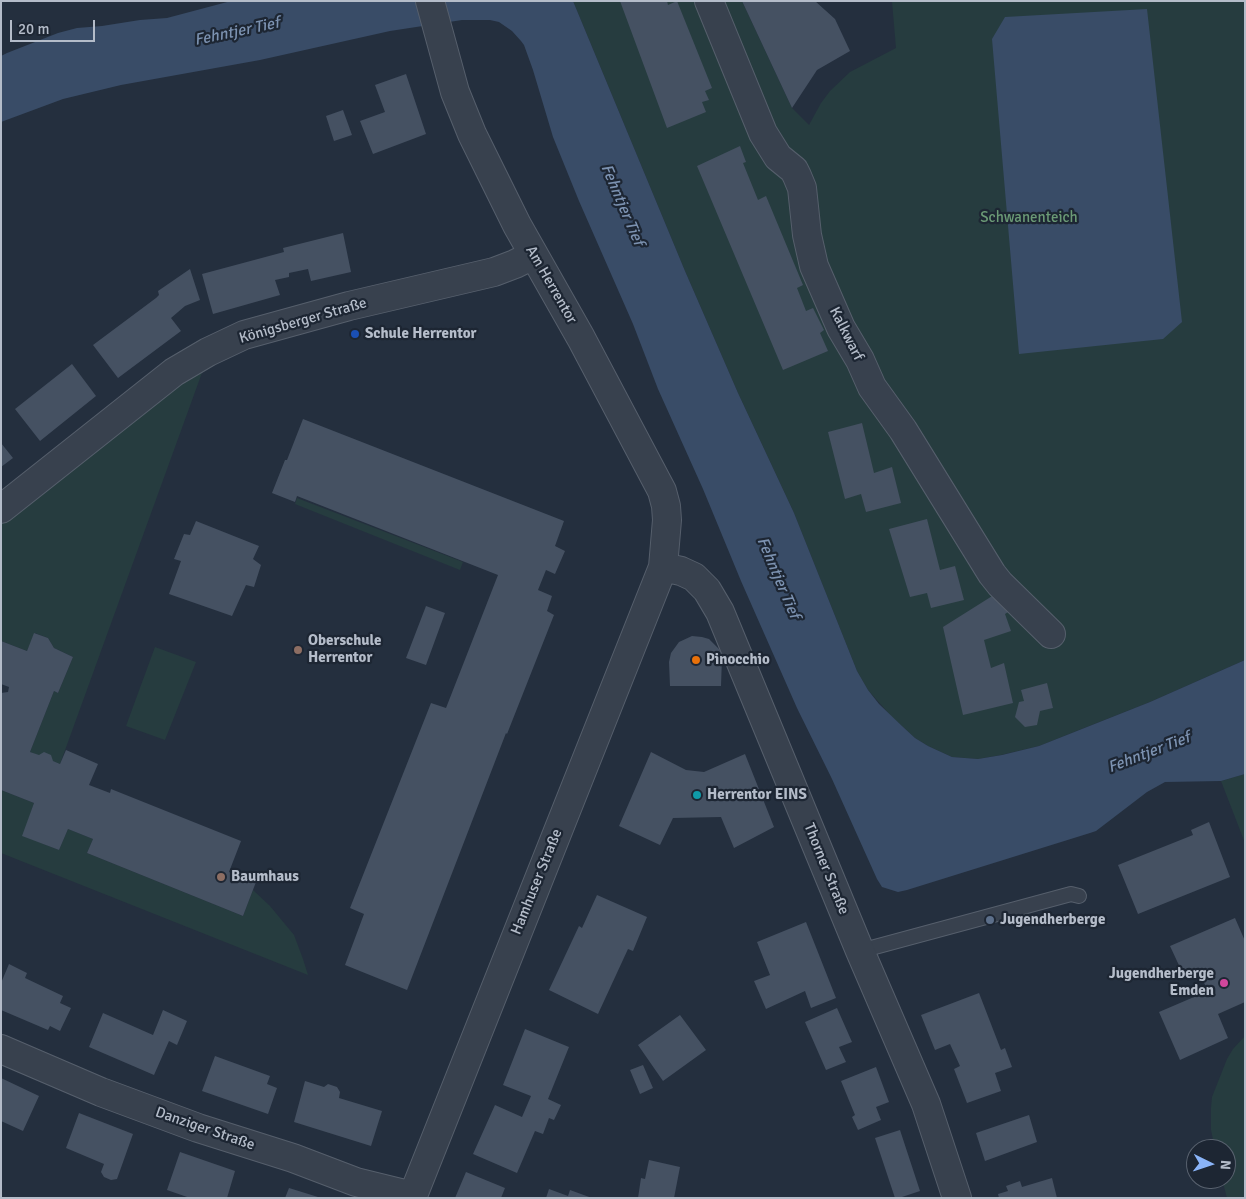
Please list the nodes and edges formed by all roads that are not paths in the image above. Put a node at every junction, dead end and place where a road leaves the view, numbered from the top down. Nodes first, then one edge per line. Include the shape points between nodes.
1 (430, 1) edge
2 (709, 1) edge
3 (533, 255) junction
4 (1, 510) edge
5 (663, 567) junction
6 (1051, 634) dead end
7 (1079, 896) dead end
8 (860, 951) junction
9 (1, 1049) edge
10 (412, 1197) edge
11 (957, 1198) edge

1 - 3 street, Am Herrentor via 456,92 472,134
2 - 6 street, Kalkwarf via 763,133 778,157 797,176 802,188 814,266 872,388 903,430 992,574
3 - 4 street, Königsberger Straße via 494,272 244,335 208,352 174,372
3 - 5 street, Am Herrentor via 662,491 667,520
5 - 8 street, Thorner Straße via 694,577 707,590 720,612
5 - 10 street, Hamhuser Straße
7 - 8 lane via 1071,894
8 - 11 street, Thorner Straße via 926,1104
9 - 10 street, Danziger Straße via 101,1092 198,1128 294,1158 356,1182

